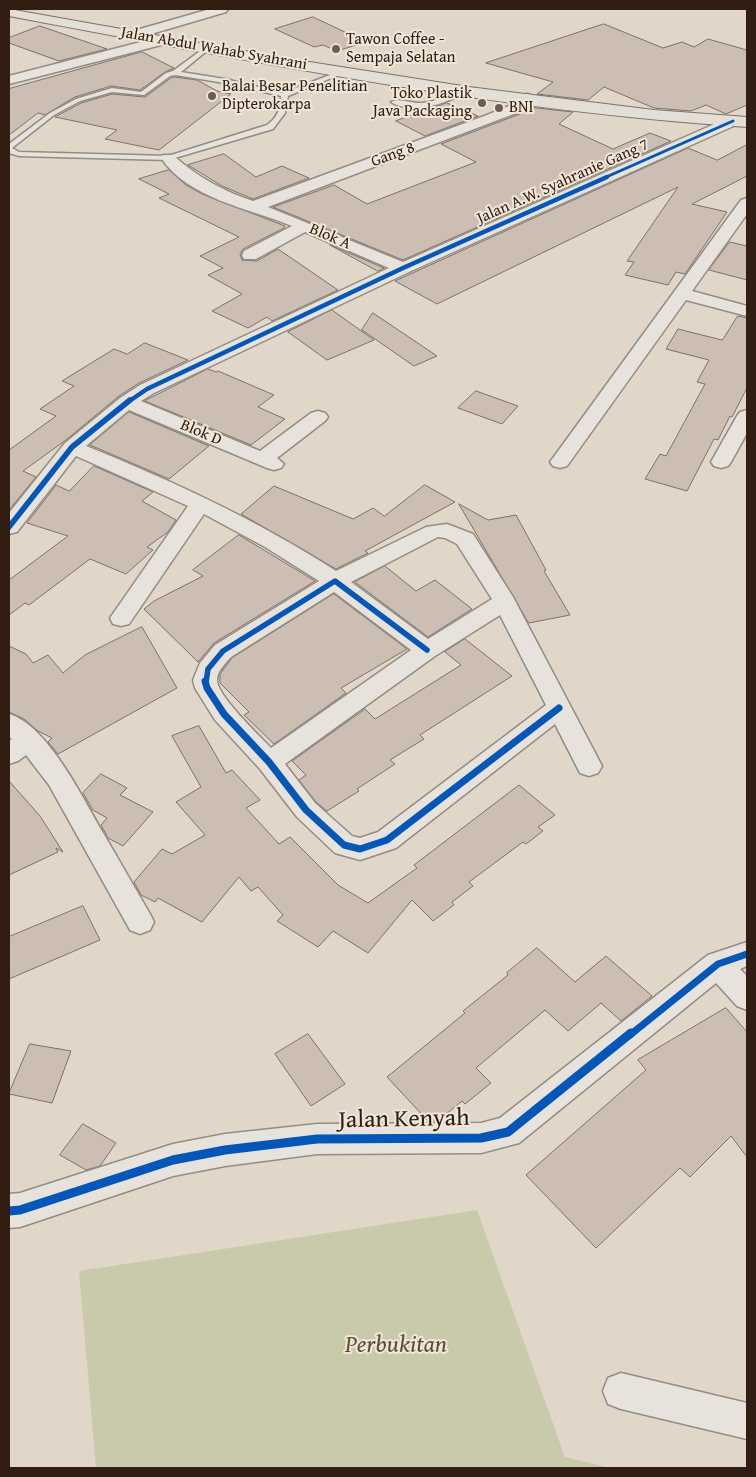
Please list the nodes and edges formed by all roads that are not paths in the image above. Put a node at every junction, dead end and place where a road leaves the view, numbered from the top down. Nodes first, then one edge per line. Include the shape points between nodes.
1 (222, 9) edge
2 (9, 12) edge
3 (134, 35) junction
4 (164, 40) junction
5 (207, 48) junction
6 (345, 71) junction
7 (175, 73) junction
8 (9, 80) edge
9 (464, 90) junction
10 (284, 95) junction
11 (528, 98) junction
12 (394, 102) dead end
13 (740, 121) edge
14 (9, 148) edge
15 (168, 158) junction
16 (747, 203) edge
17 (255, 206) junction
18 (304, 226) junction
19 (250, 255) dead end
20 (403, 268) junction
21 (682, 294) junction
22 (747, 311) edge
23 (127, 402) junction
24 (747, 416) edge
25 (318, 417) dead end
26 (72, 447) junction
27 (560, 462) dead end
28 (721, 462) dead end
29 (200, 504) junction
30 (9, 527) edge
31 (335, 581) junction
32 (504, 602) junction
33 (121, 618) dead end
34 (426, 650) junction
35 (559, 708) junction
36 (9, 724) edge
37 (19, 747) edge
38 (269, 762) junction
39 (589, 766) dead end
40 (140, 922) dead end
41 (747, 954) edge
42 (718, 964) junction
43 (747, 997) edge
44 (9, 1211) edge
45 (621, 1391) dead end
46 (747, 1421) edge

1 - 3 street
2 - 3 highway, Jalan Abdul Wahab Syahrani
3 - 4 highway, Jalan Abdul Wahab Syahrani
4 - 5 highway, Jalan Abdul Wahab Syahrani
4 - 8 street
5 - 6 highway, Jalan Abdul Wahab Syahrani
5 - 7 lane
6 - 9 highway, Jalan Abdul Wahab Syahrani
6 - 10 lane
7 - 10 lane
7 - 14 lane via 168,74 142,94 112,90 78,100 52,114
9 - 11 highway, Jalan Abdul Wahab Syahrani
9 - 12 lane via 426,106
10 - 15 lane via 282,113 270,127
11 - 13 highway, Jalan Abdul Wahab Syahrani
11 - 17 street, Gang 8 via 514,109 492,118
13 - 20 street, Jalan A.W. Syahranie Gang 7
14 - 15 lane via 20,154
15 - 17 street, Blok A via 198,185
16 - 21 street
17 - 18 street, Blok A
18 - 19 street
18 - 20 street, Blok A
20 - 23 street, Jalan A.W. Syahranie Gang 7 via 164,380
21 - 22 street
21 - 27 street
23 - 25 street, Blok D via 268,461
23 - 26 street, Jalan A.W. Syahranie Gang 7
24 - 28 street
26 - 29 street
26 - 30 street, Jalan A.W. Syahranie Gang 7
29 - 31 street via 301,557
29 - 33 street
31 - 32 street via 428,533 444,529 465,539
31 - 34 street
31 - 38 street via 223,651 208,669 207,688 224,714
32 - 34 street
32 - 35 street
34 - 38 street
35 - 38 street via 387,840 360,849 344,845 306,810
35 - 39 street
36 - 37 street
37 - 40 street via 58,778
41 - 42 street, Jalan Kenyah
42 - 43 street
42 - 44 street, Jalan Kenyah via 508,1132 481,1138 318,1139 225,1150 174,1160
45 - 46 street

